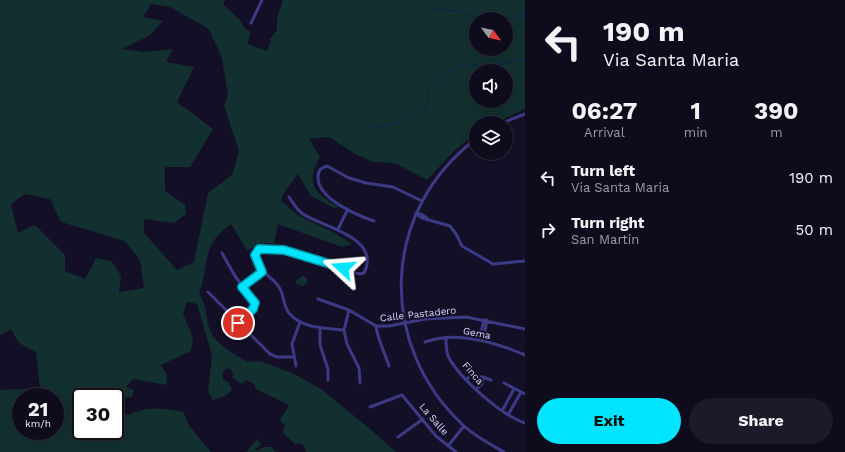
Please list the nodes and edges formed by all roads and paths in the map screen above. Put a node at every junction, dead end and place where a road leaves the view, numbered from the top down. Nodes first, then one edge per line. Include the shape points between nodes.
1 (262, 0) edge
2 (251, 23) dead end
3 (525, 114) edge
4 (513, 119) edge
5 (469, 145) edge
6 (289, 197) dead end
7 (422, 201) junction
8 (348, 209) junction
9 (416, 213) junction
10 (374, 221) dead end
11 (338, 229) junction
12 (222, 252) dead end
13 (525, 261) edge
14 (262, 272) junction
15 (242, 287) junction
16 (208, 292) dead end
17 (318, 299) dead end
18 (349, 310) junction
19 (486, 320) junction
20 (300, 322) junction
21 (238, 323) junction
22 (404, 323) junction
23 (376, 326) junction
24 (320, 328) junction
25 (525, 329) edge
26 (344, 330) junction
27 (446, 338) junction
28 (479, 340) junction
29 (483, 341) junction
30 (425, 342) dead end
31 (525, 356) edge
32 (294, 357) junction
33 (296, 366) dead end
34 (389, 366) dead end
35 (484, 377) junction
36 (467, 379) junction
37 (328, 380) dead end
38 (491, 380) dead end
39 (360, 382) dead end
40 (504, 383) dead end
41 (476, 389) junction
42 (514, 389) junction
43 (521, 392) junction
44 (525, 394) edge
45 (370, 407) dead end
46 (502, 411) junction
47 (508, 415) junction
48 (423, 419) junction
49 (525, 422) edge
50 (464, 426) junction
51 (398, 437) dead end
52 (448, 446) junction
53 (456, 452) edge
54 (504, 452) edge

1 - 2 street
3 - 4 street
5 - 7 street via 452,159 434,180
6 - 11 street via 303,214
7 - 8 street via 393,187 366,183 349,178 327,166 322,167 318,173 321,190 326,196
7 - 9 street
8 - 10 street
8 - 11 street
9 - 13 street via 420,217 450,226 462,246 493,264
9 - 22 street via 405,248 400,280
11 - 14 street via 350,236 364,250 367,268 364,273 355,273 284,250 262,248 255,255
12 - 15 street
14 - 15 street
14 - 20 street via 278,286 288,313
15 - 21 street via 255,303 253,309
16 - 21 street
17 - 18 street, Calle Pastadero
18 - 23 street, Calle Pastadero
18 - 26 street
19 - 22 street, Calle Pastadero via 449,317
19 - 25 street, Calle Pastadero
19 - 28 street
19 - 29 street
20 - 24 street
20 - 32 street via 292,344
21 - 32 street via 270,354 277,357
22 - 23 street, Calle Pastadero
22 - 50 street via 416,362 426,380 440,401
23 - 34 street via 377,337
24 - 26 street
24 - 37 street via 320,345 328,369
26 - 39 street via 347,344 359,368
27 - 28 street, Gema
27 - 30 street, Gema
27 - 36 street, Finca via 449,357
28 - 29 street, Gema
29 - 31 street, Gema
32 - 33 street
35 - 36 street via 472,374
35 - 38 street
35 - 41 street
36 - 41 street, Finca
40 - 42 street
41 - 46 street, Finca
42 - 43 street
42 - 46 street
43 - 44 street
43 - 47 street
45 - 48 street, La Salle via 402,394
46 - 47 street, Finca
47 - 49 street, Finca
48 - 51 street
48 - 52 street, La Salle via 436,436
50 - 52 street
50 - 54 street
52 - 53 street, La Salle

